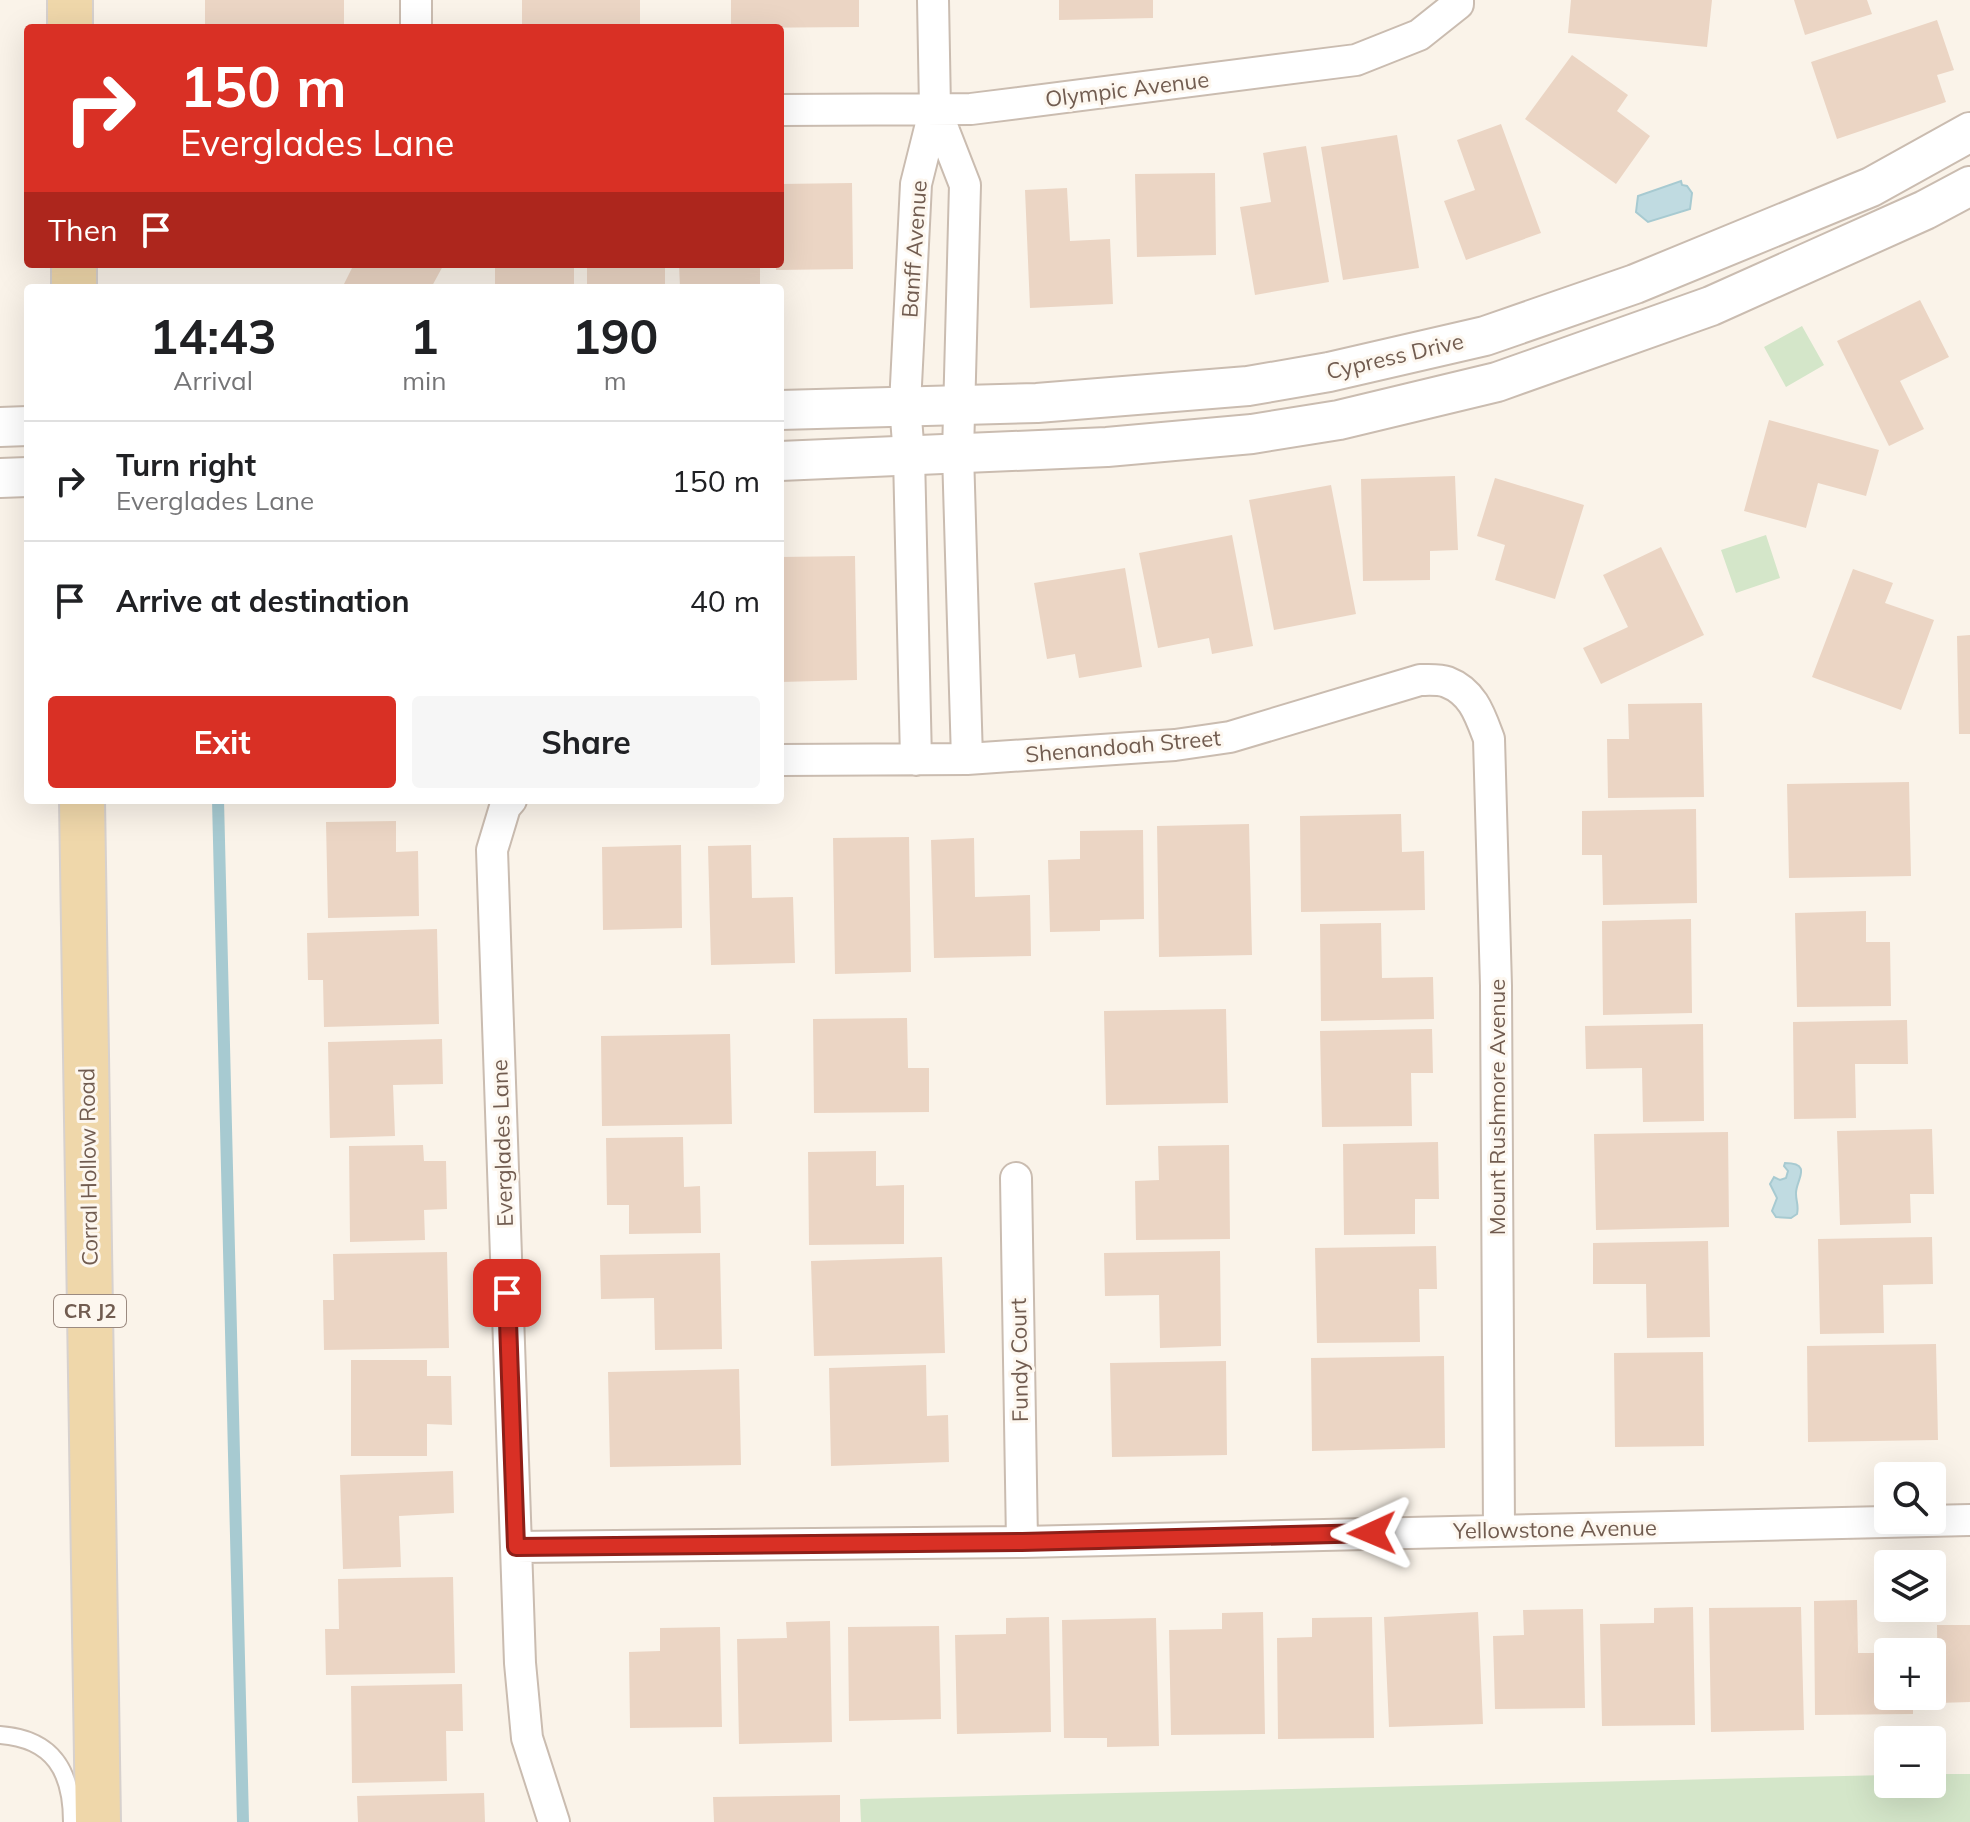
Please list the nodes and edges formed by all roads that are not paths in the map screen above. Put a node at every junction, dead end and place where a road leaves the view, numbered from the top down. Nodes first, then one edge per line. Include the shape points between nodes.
1 (70, 0) edge
2 (416, 0) edge
3 (933, 0) edge
4 (1458, 2) edge
5 (70, 24) edge
6 (416, 24) edge
7 (935, 108) junction
8 (784, 110) edge
9 (1970, 132) edge
10 (1970, 186) edge
11 (905, 405) junction
12 (959, 405) junction
13 (784, 410) edge
14 (24, 426) edge
15 (0, 427) edge
16 (958, 453) junction
17 (909, 456) junction
18 (784, 461) edge
19 (24, 477) edge
20 (0, 478) edge
21 (1462, 691) joint
22 (967, 759) junction
23 (784, 760) edge
24 (916, 760) junction
25 (82, 804) edge
26 (508, 804) edge
27 (1016, 1178) dead end
28 (1970, 1520) edge
29 (1499, 1530) junction
30 (1022, 1542) junction
31 (516, 1547) junction
32 (0, 1735) edge
33 (72, 1822) edge
34 (98, 1822) edge
35 (554, 1822) edge

1 - 5 main road
2 - 6 street
3 - 7 street
4 - 7 street, Olympic Avenue via 1419,35 1356,60 971,109
7 - 8 street, Olympic Avenue
7 - 11 street, Banff Avenue via 916,184
7 - 12 street, Banff Avenue via 965,185
9 - 12 street, Cypress Drive via 1871,187 1635,284 1485,336 1248,386
10 - 16 street via 1711,306 1497,382 1339,420 1252,434
11 - 12 street, Cypress Drive
11 - 13 street, Cypress Drive
11 - 17 street, Banff Avenue
12 - 16 street, Banff Avenue
14 - 15 street
16 - 17 street
16 - 22 street, Banff Avenue
17 - 18 street
17 - 24 street, Banff Avenue
19 - 20 street
21 - 22 street, Shenandoah Street via 1446,681 1420,680 1230,737
21 - 29 street, Mount Rushmore Avenue via 1476,704 1489,739
22 - 24 street, Shenandoah Street
23 - 24 street
25 - 34 main road, Corral Hollow Road / CR J2
26 - 31 street, Everglades Lane via 492,850
27 - 30 street, Fundy Court
28 - 29 street, Yellowstone Avenue
29 - 30 street, Yellowstone Avenue
30 - 31 street, Yellowstone Avenue
31 - 35 street, Everglades Lane via 527,1738
32 - 33 lane via 21,1738 49,1753 69,1784

